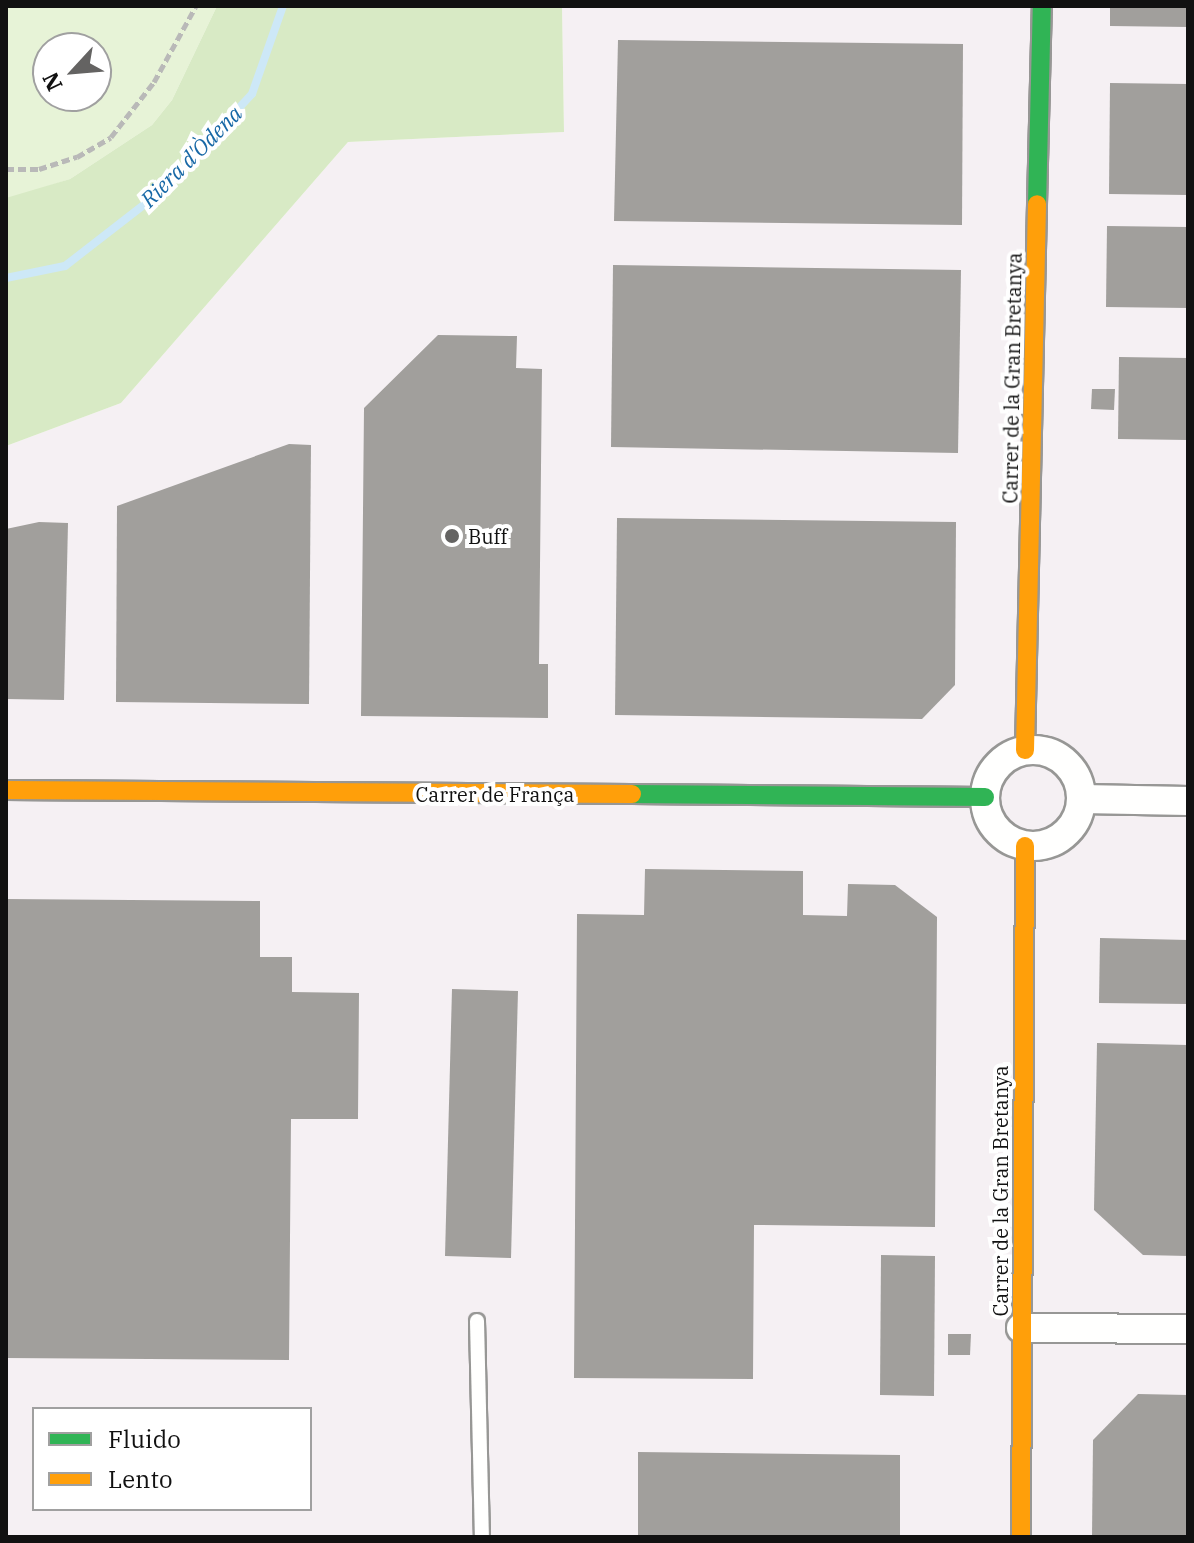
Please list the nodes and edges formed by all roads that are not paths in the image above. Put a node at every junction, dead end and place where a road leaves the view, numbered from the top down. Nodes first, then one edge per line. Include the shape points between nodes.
1 (1042, 6) edge
2 (1025, 750) junction
3 (6, 790) edge
4 (985, 797) junction
5 (1082, 799) junction
6 (1188, 801) edge
7 (1025, 846) junction
8 (477, 1321) dead end
9 (1021, 1328) junction
10 (1188, 1329) edge
11 (482, 1537) edge
12 (1021, 1537) edge

1 - 2 street, Carrer de la Gran Bretanya
2 - 4 street via 996,766
2 - 5 street via 1051,753 1067,763
3 - 4 street, Carrer de França
4 - 7 street via 996,828
5 - 6 street
5 - 7 street via 1077,819 1064,836
7 - 9 street, Carrer de la Gran Bretanya
8 - 11 lane
9 - 10 street
9 - 12 street, Carrer de la Gran Bretanya

